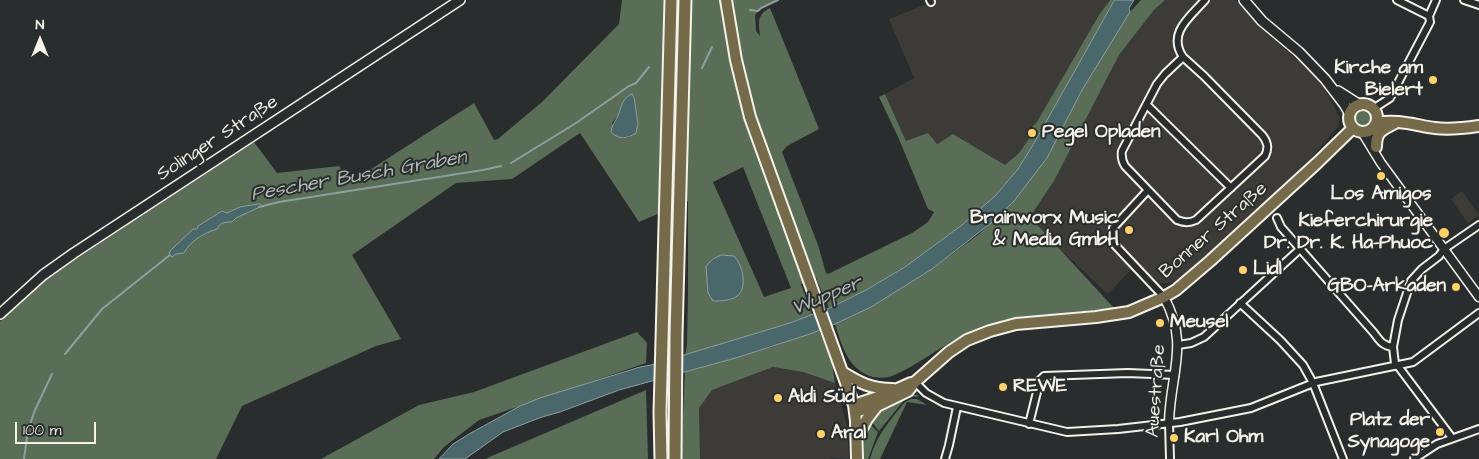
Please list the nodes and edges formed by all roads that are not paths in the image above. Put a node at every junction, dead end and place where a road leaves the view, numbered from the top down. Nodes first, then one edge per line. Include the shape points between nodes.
1 (460, 0) edge
2 (671, 0) edge
3 (684, 0) edge
4 (726, 0) edge
5 (1205, 0) edge
6 (1397, 0) edge
7 (1436, 0) edge
8 (1464, 0) edge
9 (1246, 2) edge
10 (1479, 5) edge
11 (1429, 16) junction
12 (1183, 57) junction
13 (1324, 79) junction
14 (1147, 105) junction
15 (1360, 105) junction
16 (1350, 114) junction
17 (1398, 121) junction
18 (1368, 123) junction
19 (1423, 126) junction
20 (1479, 126) edge
21 (1376, 147) junction
22 (1382, 163) junction
23 (1231, 188) junction
24 (1148, 190) junction
25 (1277, 218) dead end
26 (1479, 225) edge
27 (1300, 249) junction
28 (1444, 249) junction
29 (1164, 297) junction
30 (1479, 297) edge
31 (1240, 303) junction
32 (1479, 313) edge
33 (0, 314) edge
34 (1178, 345) junction
35 (1393, 347) junction
36 (1398, 366) junction
37 (842, 372) junction
38 (1174, 375) junction
39 (915, 382) junction
40 (1313, 383) junction
41 (896, 389) junction
42 (877, 406) junction
43 (957, 407) junction
44 (854, 408) junction
45 (1169, 423) junction
46 (1029, 424) junction
47 (1479, 429) edge
48 (857, 437) junction
49 (1452, 438) junction
50 (661, 459) edge
51 (674, 459) edge
52 (857, 459) edge
53 (945, 459) edge
54 (1170, 459) edge
55 (1344, 459) edge
56 (1414, 459) edge

1 - 33 main road, Solinger Straße via 74,253 43,275
2 - 50 highway
3 - 51 highway
4 - 37 main road via 748,109
5 - 12 street via 1179,28 1179,47
6 - 11 street
7 - 11 street
8 - 10 street
9 - 13 main road
11 - 18 street via 1430,22 1390,98
12 - 14 street via 1157,84
12 - 23 street via 1268,145 1265,156
13 - 15 main road
13 - 16 main road
14 - 23 street
14 - 24 street via 1121,155 1125,166
15 - 16 main road
15 - 18 main road via 1365,104
16 - 18 main road via 1349,120
17 - 18 main road
17 - 19 main road
17 - 21 main road via 1379,132
18 - 19 main road via 1405,119
18 - 21 street
18 - 22 street
18 - 29 main road, Bonner Straße via 1317,162 1210,261
19 - 20 main road
21 - 22 street
22 - 28 street
23 - 24 street via 1190,222 1178,220
24 - 29 street via 1113,228 1112,238
25 - 27 street
26 - 28 street
27 - 31 street
27 - 35 street via 1381,343
28 - 30 street
28 - 35 street via 1411,281
29 - 34 street, Auestraße via 1173,317
29 - 39 main road, Bonner Straße via 1129,312 1016,324 990,331 949,352
31 - 34 street via 1204,337
31 - 40 street via 1303,365
32 - 36 street via 1413,362
34 - 38 street, Auestraße
35 - 36 street
36 - 40 street
36 - 49 street
37 - 41 main road via 867,386
37 - 44 main road
38 - 45 street, Auestraße
38 - 46 street via 1047,375 1041,378
39 - 41 main road, Bonner Straße
39 - 42 main road, Bonner Straße via 908,391
39 - 43 street via 939,401
40 - 45 street via 1251,408
40 - 55 street
41 - 44 main road, Bonner Straße
42 - 44 main road, Bonner Straße
42 - 48 main road
43 - 46 street
43 - 53 street
44 - 48 main road
45 - 46 street via 1073,432
45 - 54 street, Auestraße
47 - 49 street
48 - 52 main road
49 - 56 street

